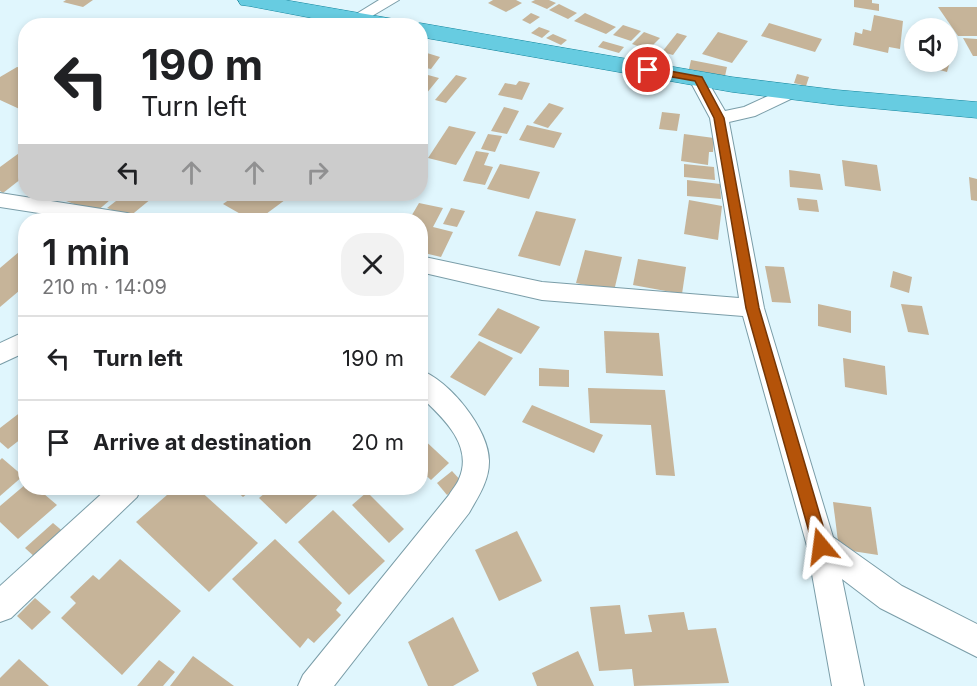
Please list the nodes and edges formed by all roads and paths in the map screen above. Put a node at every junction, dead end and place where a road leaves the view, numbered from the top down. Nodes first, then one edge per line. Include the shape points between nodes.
1 (249, 0) edge
2 (392, 0) edge
3 (350, 18) edge
4 (358, 18) edge
5 (428, 31) edge
6 (698, 79) junction
7 (791, 92) junction
8 (977, 110) edge
9 (719, 118) junction
10 (0, 200) edge
11 (83, 213) edge
12 (428, 266) edge
13 (752, 308) junction
14 (18, 344) edge
15 (0, 354) edge
16 (428, 388) edge
17 (119, 495) edge
18 (821, 546) junction
19 (0, 607) edge
20 (977, 642) edge
21 (314, 686) edge
22 (848, 686) edge

1 - 3 main road
2 - 4 street
5 - 6 main road
6 - 7 main road
6 - 9 street
7 - 8 main road
7 - 9 street via 749,111
9 - 13 street
10 - 11 street
12 - 13 street via 542,291
13 - 18 street
14 - 15 street
16 - 21 street via 461,419 477,451 473,480 459,504
17 - 19 street
18 - 20 street via 891,597
18 - 22 street

